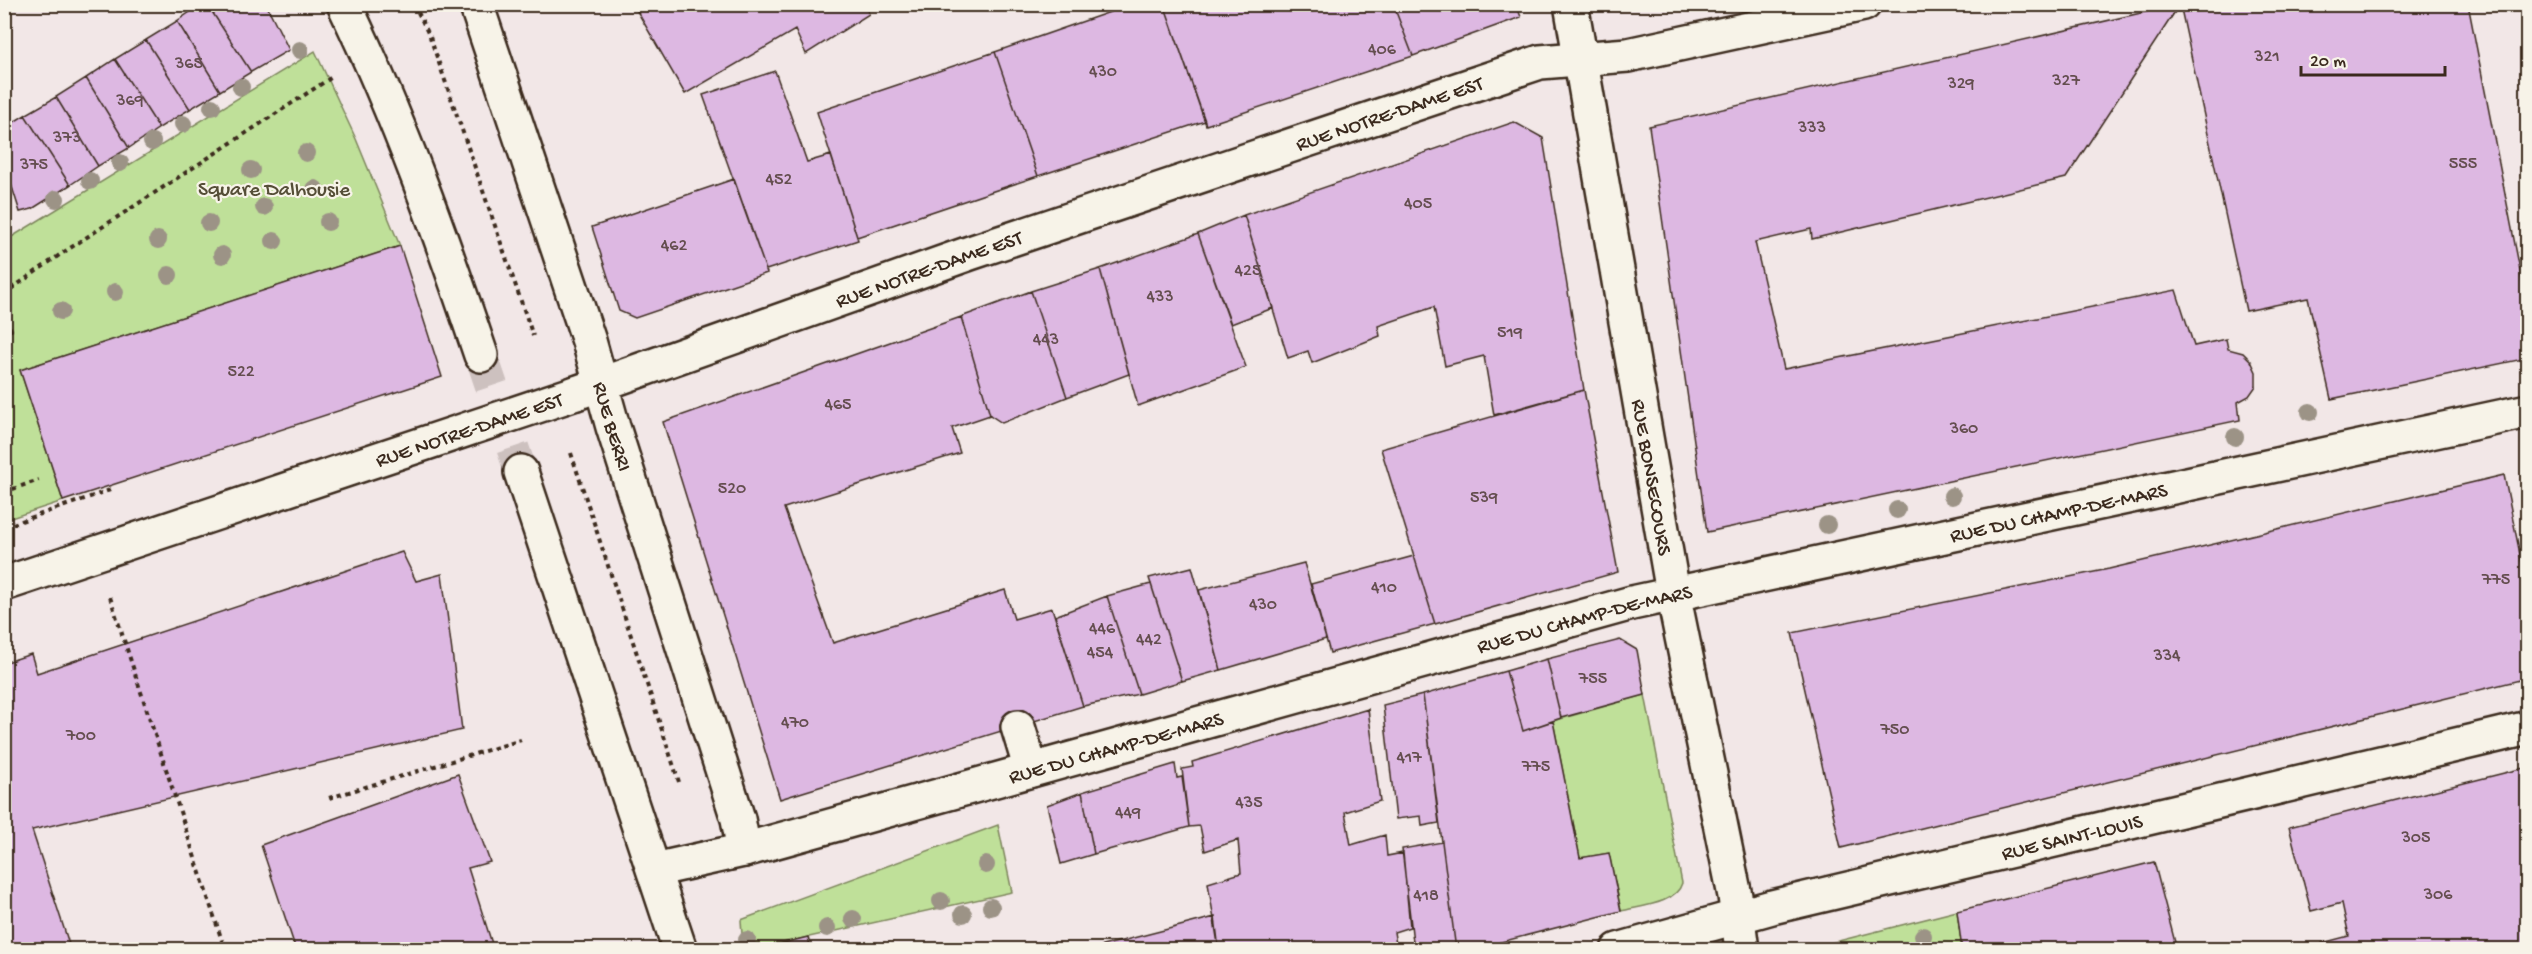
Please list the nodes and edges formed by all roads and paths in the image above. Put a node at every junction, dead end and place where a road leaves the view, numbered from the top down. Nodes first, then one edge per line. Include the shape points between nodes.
1 (344, 4) edge
2 (414, 4) edge
3 (476, 4) edge
4 (1571, 4) edge
5 (1864, 4) edge
6 (1582, 60) junction
7 (337, 74) dead end
8 (4, 294) edge
9 (4, 310) edge
10 (4, 332) edge
11 (533, 336) dead end
12 (481, 355) tunnel mouth
13 (588, 388) junction
14 (2528, 411) edge
15 (571, 453) dead end
16 (520, 472) tunnel mouth
17 (39, 480) dead end
18 (110, 490) dead end
19 (4, 492) edge
20 (4, 527) edge
21 (4, 584) edge
22 (1673, 593) junction
23 (110, 597) dead end
24 (1018, 726) dead end
25 (2528, 728) edge
26 (521, 740) dead end
27 (1031, 770) junction
28 (680, 786) dead end
29 (329, 798) dead end
30 (744, 850) junction
31 (654, 870) junction
32 (1739, 917) junction
33 (225, 950) edge
34 (680, 950) edge
35 (1618, 950) edge
36 (1742, 950) edge

1 - 12 street via 443,240
2 - 11 path via 430,37
3 - 13 street, RUE BERRI
4 - 6 street, RUE BONSECOURS
5 - 6 street, RUE NOTRE-DAME EST via 1644,52
6 - 13 street, RUE NOTRE-DAME EST via 1540,62 970,253
6 - 22 street, RUE BONSECOURS
7 - 8 path
9 - 10 path via 11,330
13 - 21 street, RUE NOTRE-DAME EST, bridge
13 - 30 street, RUE BERRI via 613,427 738,819
14 - 22 street, RUE DU CHAMP-DE-MARS
15 - 28 path
16 - 31 street
17 - 19 path
18 - 20 path
22 - 27 street, RUE DU CHAMP-DE-MARS
22 - 32 street, RUE BONSECOURS
23 - 33 path
24 - 27 street
25 - 32 street, RUE SAINT-LOUIS
26 - 29 path
27 - 30 street, RUE DU CHAMP-DE-MARS
30 - 31 street, RUE DU CHAMP-DE-MARS
31 - 34 street
32 - 35 street, RUE SAINT-LOUIS
32 - 36 street, RUE BONSECOURS

